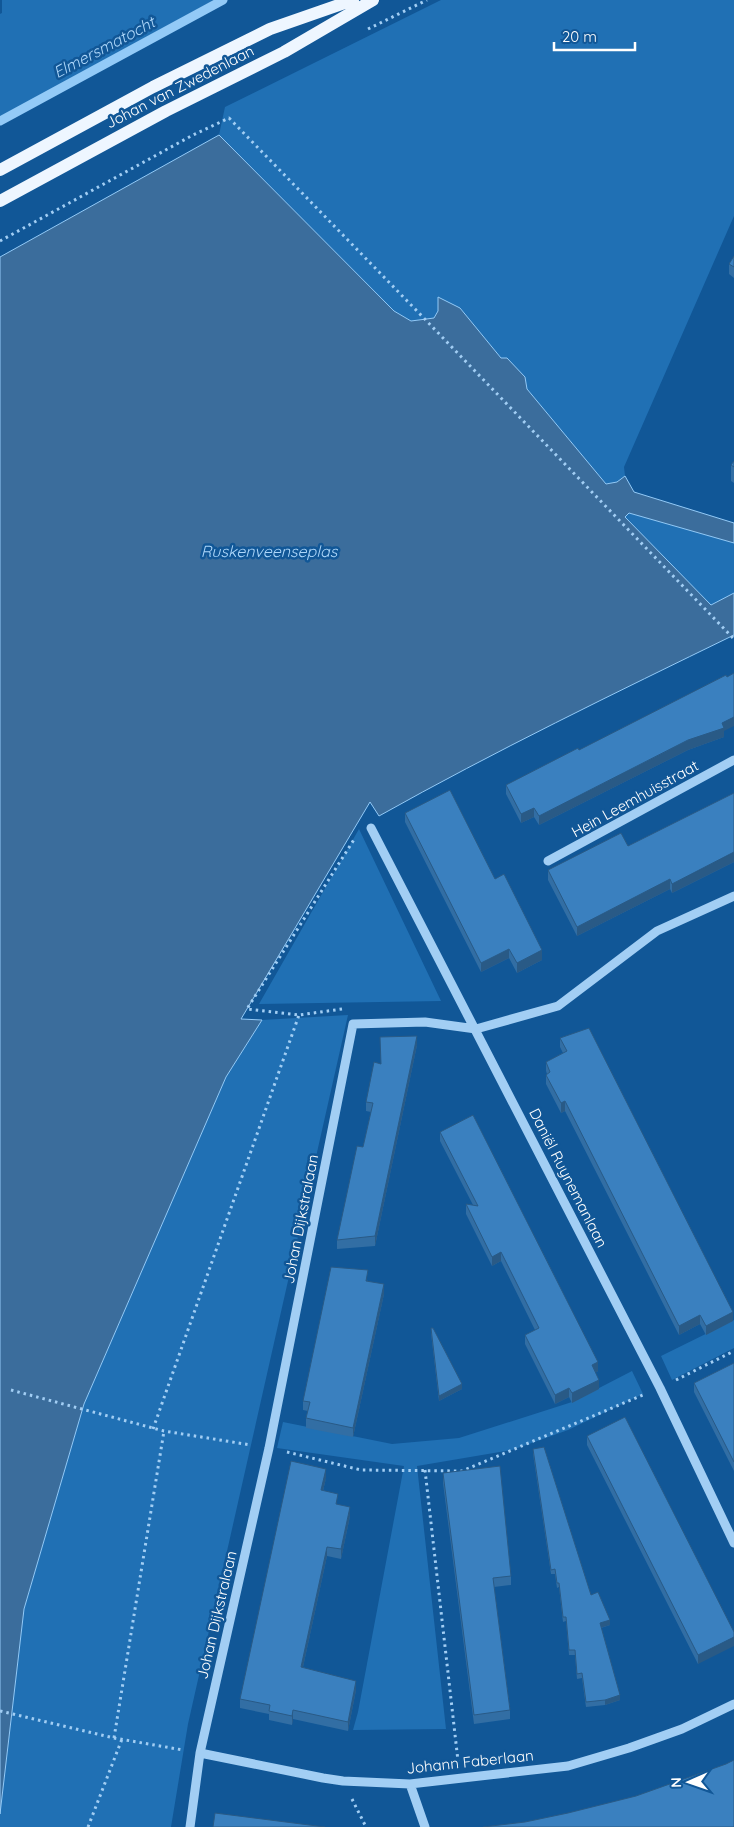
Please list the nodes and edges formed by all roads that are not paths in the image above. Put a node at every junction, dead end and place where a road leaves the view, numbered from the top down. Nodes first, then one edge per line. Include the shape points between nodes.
1 (353, 0) edge
2 (373, 0) edge
3 (0, 170) edge
4 (0, 201) edge
5 (734, 760) edge
6 (371, 828) road end
7 (548, 862) dead end
8 (734, 896) edge
9 (476, 1029) junction
10 (734, 1543) edge
11 (734, 1704) edge
12 (200, 1752) junction
13 (410, 1784) junction
14 (190, 1827) edge
15 (425, 1827) edge

1 - 3 main road, Johan van Zwedenlaan via 270,29 153,87
2 - 4 main road, Johan van Zwedenlaan via 284,52 166,111
5 - 7 street, Hein Leemhuisstraat
6 - 9 street, Daniël Ruynemanlaan
8 - 9 street via 657,931 558,1006
9 - 10 street, Daniël Ruynemanlaan via 660,1388
9 - 12 street, Johan Dijkstralaan via 425,1022 353,1024 269,1448
11 - 13 street, Johann Faberlaan via 682,1729 568,1766
12 - 13 street, Johann Faberlaan via 343,1781
12 - 14 street, Johan Dijkstralaan
13 - 15 street

